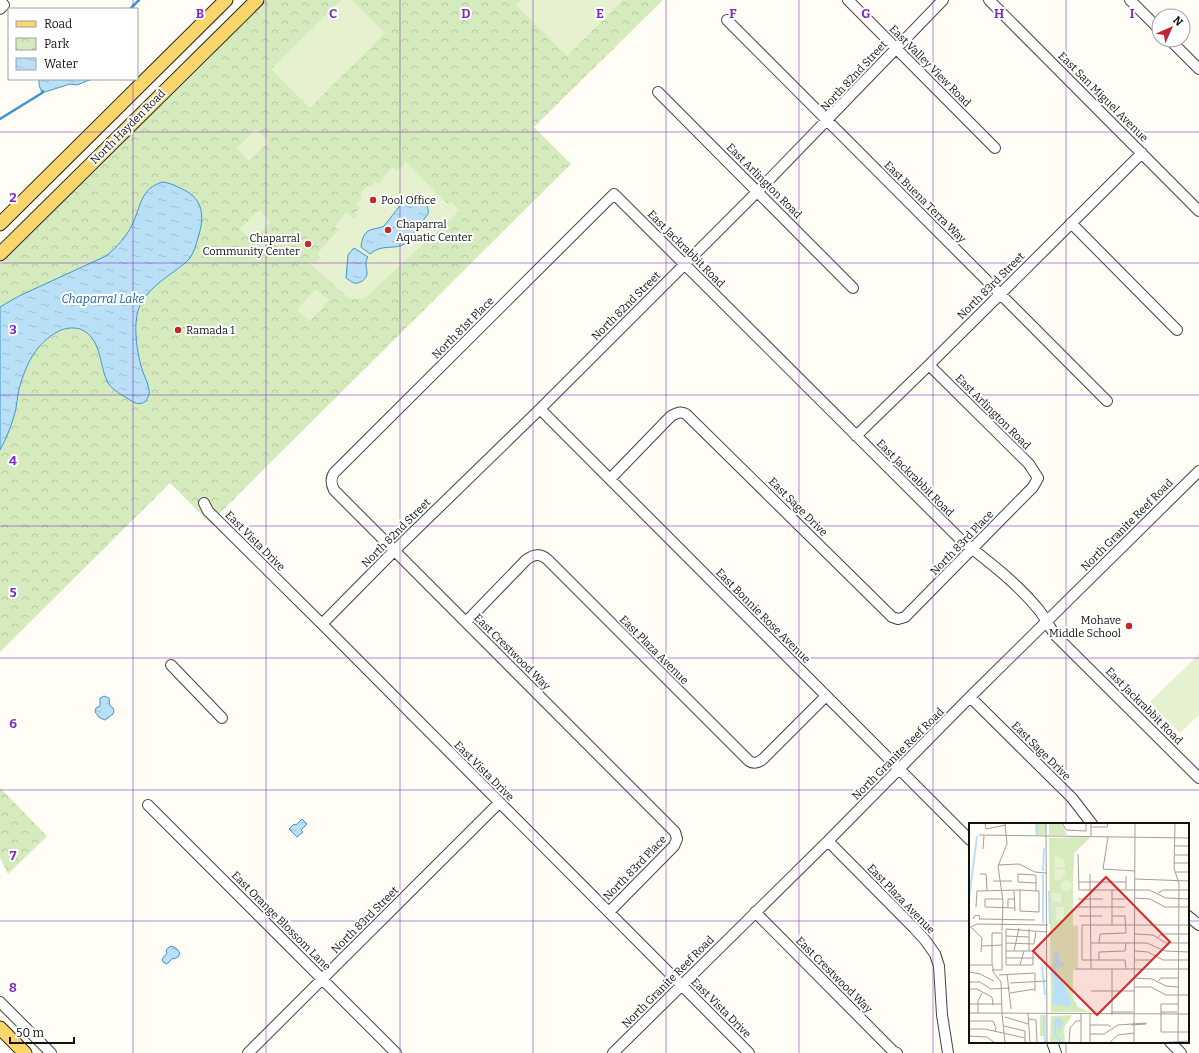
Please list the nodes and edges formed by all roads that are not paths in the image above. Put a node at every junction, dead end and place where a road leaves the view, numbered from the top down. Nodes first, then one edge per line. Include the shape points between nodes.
1 (226, 0) edge
2 (257, 0) edge
3 (848, 0) edge
4 (943, 0) edge
5 (989, 0) edge
6 (1133, 1) edge
7 (727, 20) dead end
8 (1151, 20) edge
9 (896, 48) junction
10 (1178, 48) edge
11 (1199, 70) edge
12 (658, 92) dead end
13 (828, 121) junction
14 (995, 148) dead end
15 (1142, 153) junction
16 (758, 192) junction
17 (614, 194) joint
18 (1199, 211) edge
19 (1071, 223) junction
20 (0, 224) edge
21 (0, 254) edge
22 (684, 265) junction
23 (853, 288) dead end
24 (1000, 294) junction
25 (1178, 330) dead end
26 (929, 365) junction
27 (1107, 401) dead end
28 (540, 409) junction
29 (856, 436) junction
30 (1199, 471) edge
31 (1038, 478) joint
32 (610, 479) junction
33 (331, 480) joint
34 (204, 503) dead end
35 (972, 549) junction
36 (394, 551) junction
37 (898, 619) joint
38 (466, 622) junction
39 (1046, 622) junction
40 (322, 624) junction
41 (171, 666) dead end
42 (826, 696) junction
43 (970, 697) junction
44 (222, 718) dead end
45 (899, 770) junction
46 (1199, 778) edge
47 (499, 803) junction
48 (148, 805) dead end
49 (1091, 823) edge
50 (677, 839) joint
51 (969, 839) edge
52 (828, 841) junction
53 (608, 912) junction
54 (755, 912) junction
55 (1189, 917) edge
56 (1199, 924) edge
57 (322, 979) junction
58 (681, 985) junction
59 (0, 1002) edge
60 (0, 1028) edge
61 (1052, 1043) edge
62 (1171, 1043) edge
63 (25, 1053) edge
64 (51, 1053) edge
65 (248, 1053) edge
66 (396, 1053) edge
67 (613, 1053) edge
68 (749, 1053) edge
69 (897, 1053) edge
70 (948, 1053) edge
71 (1056, 1053) edge
72 (1181, 1053) edge

1 - 20 main road, North Hayden Road
2 - 21 main road, North Hayden Road
3 - 9 street, East Valley View Road
4 - 9 street, North 82nd Street
5 - 15 street, East San Miguel Avenue
6 - 8 street
7 - 13 street, East Buena Terra Way
9 - 13 street, North 82nd Street
9 - 14 street, East Valley View Road
10 - 11 street
12 - 16 street, East Arlington Road
13 - 16 street, North 82nd Street
13 - 24 street, East Buena Terra Way
15 - 18 street, East San Miguel Avenue
15 - 19 street, North 83rd Street
16 - 22 street, North 82nd Street
16 - 23 street, East Arlington Road
17 - 22 street, East Jackrabbit Road
17 - 33 street, North 81st Place via 334,473
19 - 24 street, North 83rd Street
19 - 25 street
22 - 28 street, North 82nd Street
22 - 29 street, East Jackrabbit Road
24 - 26 street, North 83rd Street
24 - 27 street, East Buena Terra Way
26 - 29 street, North 83rd Street
26 - 31 street, East Arlington Road via 1029,464
28 - 32 street, East Bonnie Rose Avenue
28 - 36 street, North 82nd Street
29 - 35 street, East Jackrabbit Road
30 - 39 street, North Granite Reef Road
31 - 35 street, North 83rd Place
32 - 37 street, East Sage Drive via 671,416 682,412 691,417 892,617
32 - 42 street, East Bonnie Rose Avenue
33 - 36 street, East Crestwood Way via 334,490
34 - 40 street, East Vista Drive via 208,511
35 - 37 street, North 83rd Place via 911,613
35 - 39 street, East Jackrabbit Road via 1025,595
36 - 38 street, East Crestwood Way
36 - 40 street, North 82nd Street
38 - 42 street, East Plaza Avenue via 526,560 537,554 548,560 745,758 753,763 763,759
38 - 50 street, East Crestwood Way via 675,832
39 - 43 street, North Granite Reef Road
39 - 46 street, East Jackrabbit Road via 1056,636
40 - 47 street, East Vista Drive
41 - 44 street
42 - 45 street, East Bonnie Rose Avenue
43 - 45 street, North Granite Reef Road
43 - 49 street, East Sage Drive via 1072,798
45 - 51 street, East Bonnie Rose Avenue
45 - 52 street, North Granite Reef Road
47 - 53 street, East Vista Drive
47 - 57 street, North 83rd Street
48 - 57 street, East Orange Blossom Lane
50 - 53 street, North 83rd Place via 674,846
52 - 54 street, North Granite Reef Road
52 - 70 street, East Plaza Avenue via 914,928 935,954 939,966 942,1015
53 - 58 street, East Vista Drive
54 - 58 street, North Granite Reef Road
54 - 69 street, East Crestwood Way
55 - 56 street
57 - 65 street, North 83rd Street
57 - 66 street, East Orange Blossom Lane
58 - 67 street, North Granite Reef Road
58 - 68 street, East Vista Drive
59 - 64 street
60 - 63 main road
61 - 71 street
62 - 72 street

